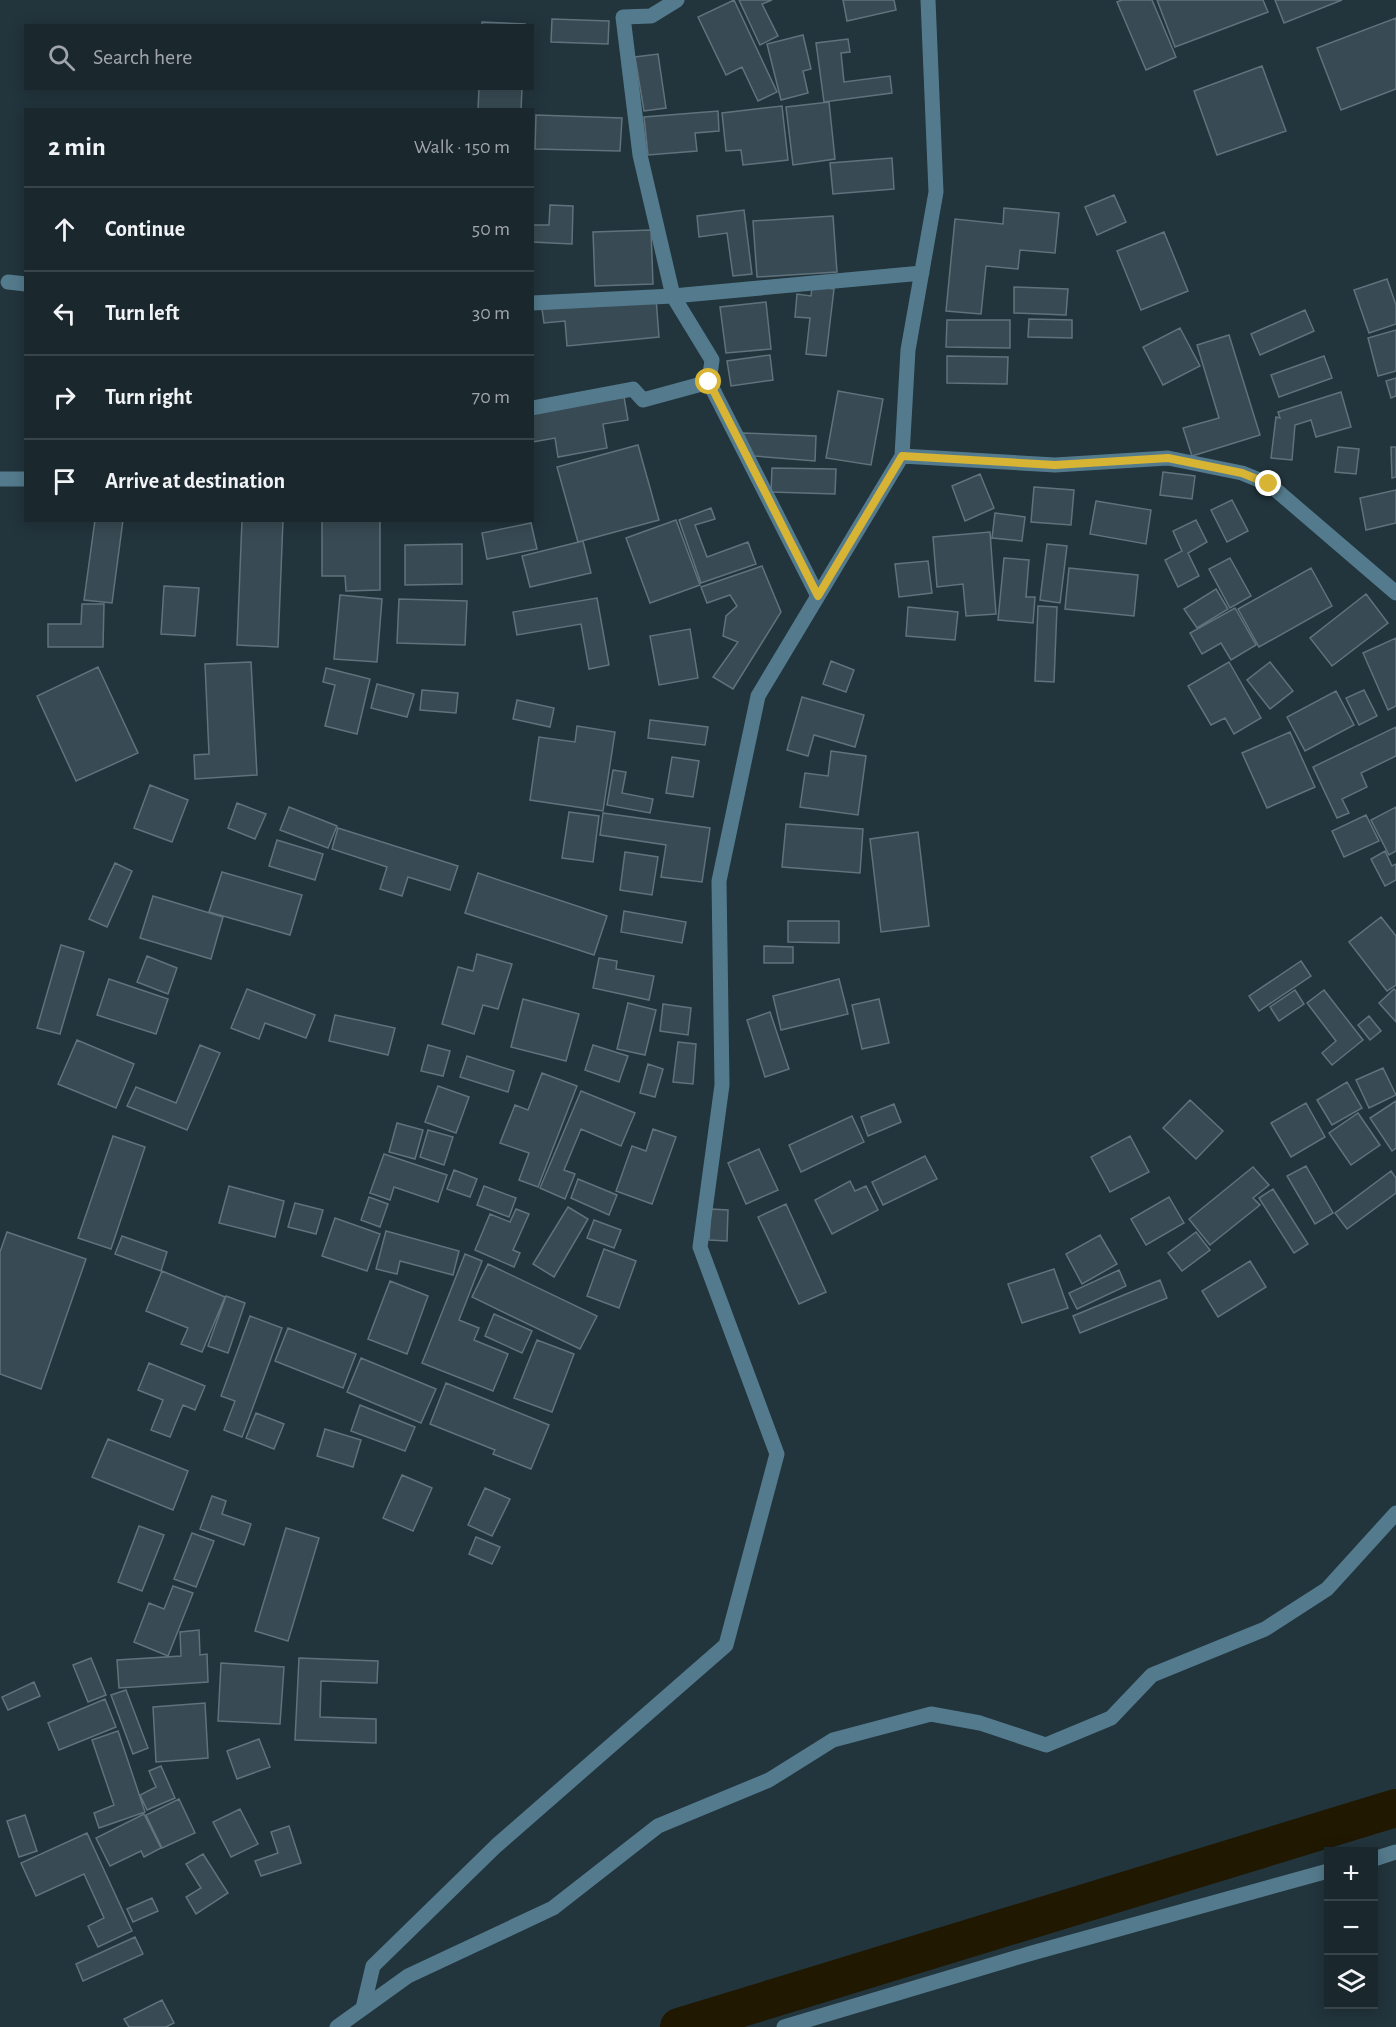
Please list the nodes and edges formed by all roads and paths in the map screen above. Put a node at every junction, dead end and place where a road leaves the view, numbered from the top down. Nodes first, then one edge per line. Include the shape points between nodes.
1 (677, 0) edge
2 (928, 0) edge
3 (922, 273) junction
4 (8, 282) dead end
5 (24, 284) edge
6 (673, 296) junction
7 (534, 303) edge
8 (709, 382) junction
9 (534, 408) edge
10 (902, 456) junction
11 (0, 479) edge
12 (24, 479) edge
13 (1396, 592) edge
14 (818, 596) junction
15 (1396, 1513) edge
16 (1396, 1852) edge
17 (1378, 1858) edge
18 (1324, 1872) edge
19 (363, 2008) junction
20 (337, 2027) edge
21 (784, 2027) edge

1 - 6 street via 651,15 623,16 640,155
2 - 3 street via 936,192
3 - 6 street
3 - 10 street via 908,350
4 - 5 street
6 - 7 street
6 - 8 street via 712,360
8 - 9 street via 643,400 633,389
8 - 14 street
10 - 13 street via 1055,465 1168,458 1242,473 1269,484
10 - 14 street
11 - 12 street
14 - 19 street via 758,696 719,881 722,1085 700,1247 777,1454 726,1645 496,1846 373,1966
15 - 19 street via 1327,1589 1265,1629 1152,1676 1111,1718 1046,1745 980,1723 931,1714 833,1740 769,1780 658,1826 554,1908 408,1976
16 - 17 street
18 - 21 street
19 - 20 street

